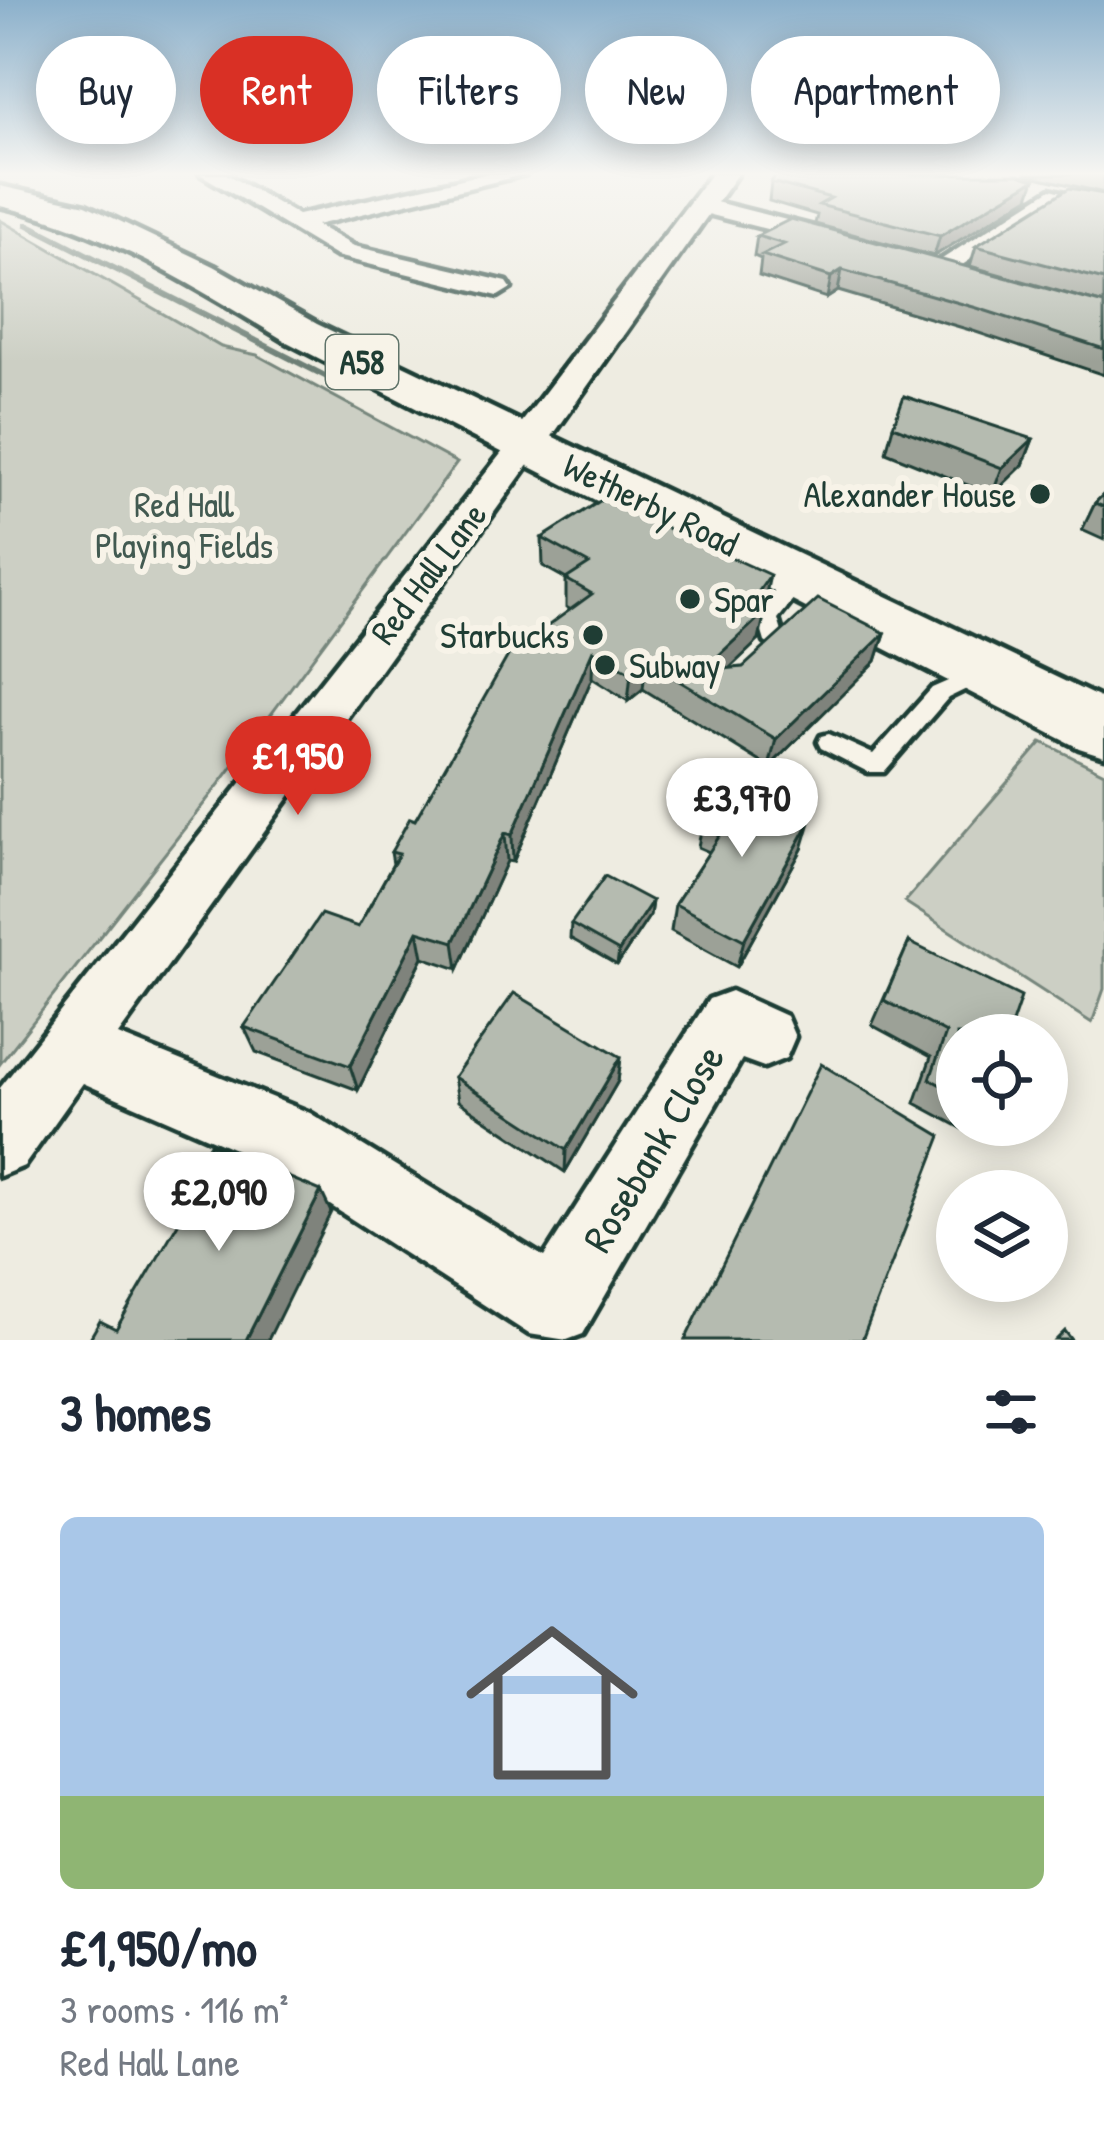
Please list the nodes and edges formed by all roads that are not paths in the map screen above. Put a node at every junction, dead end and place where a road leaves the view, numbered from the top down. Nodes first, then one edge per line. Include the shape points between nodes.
1 (124, 237) edge
2 (162, 237) edge
3 (318, 237) edge
4 (678, 237) edge
5 (819, 237) edge
6 (988, 237) edge
7 (872, 250) edge
8 (200, 274) junction
9 (979, 282) edge
10 (498, 288) dead end
11 (527, 443) junction
12 (986, 672) junction
13 (1104, 730) edge
14 (829, 742) dead end
15 (764, 1037) dead end
16 (70, 1046) junction
17 (0, 1142) edge
18 (547, 1323) edge

1 - 8 main road, Wetherby Road / A58
2 - 8 main road, Wetherby Road / A58
3 - 10 street via 412,272
4 - 11 street, Red Hall Lane
5 - 7 street
6 - 9 street via 927,266
8 - 11 main road, Wetherby Road / A58
11 - 12 main road, Wetherby Road / A58 via 792,618
11 - 16 street, Red Hall Lane
12 - 13 main road, Wetherby Road / A58
12 - 14 lane via 940,693 876,766
15 - 18 street, Rosebank Close via 731,1020
16 - 17 street, Red Hall Lane
16 - 18 street, Rosebank Close via 286,1137

